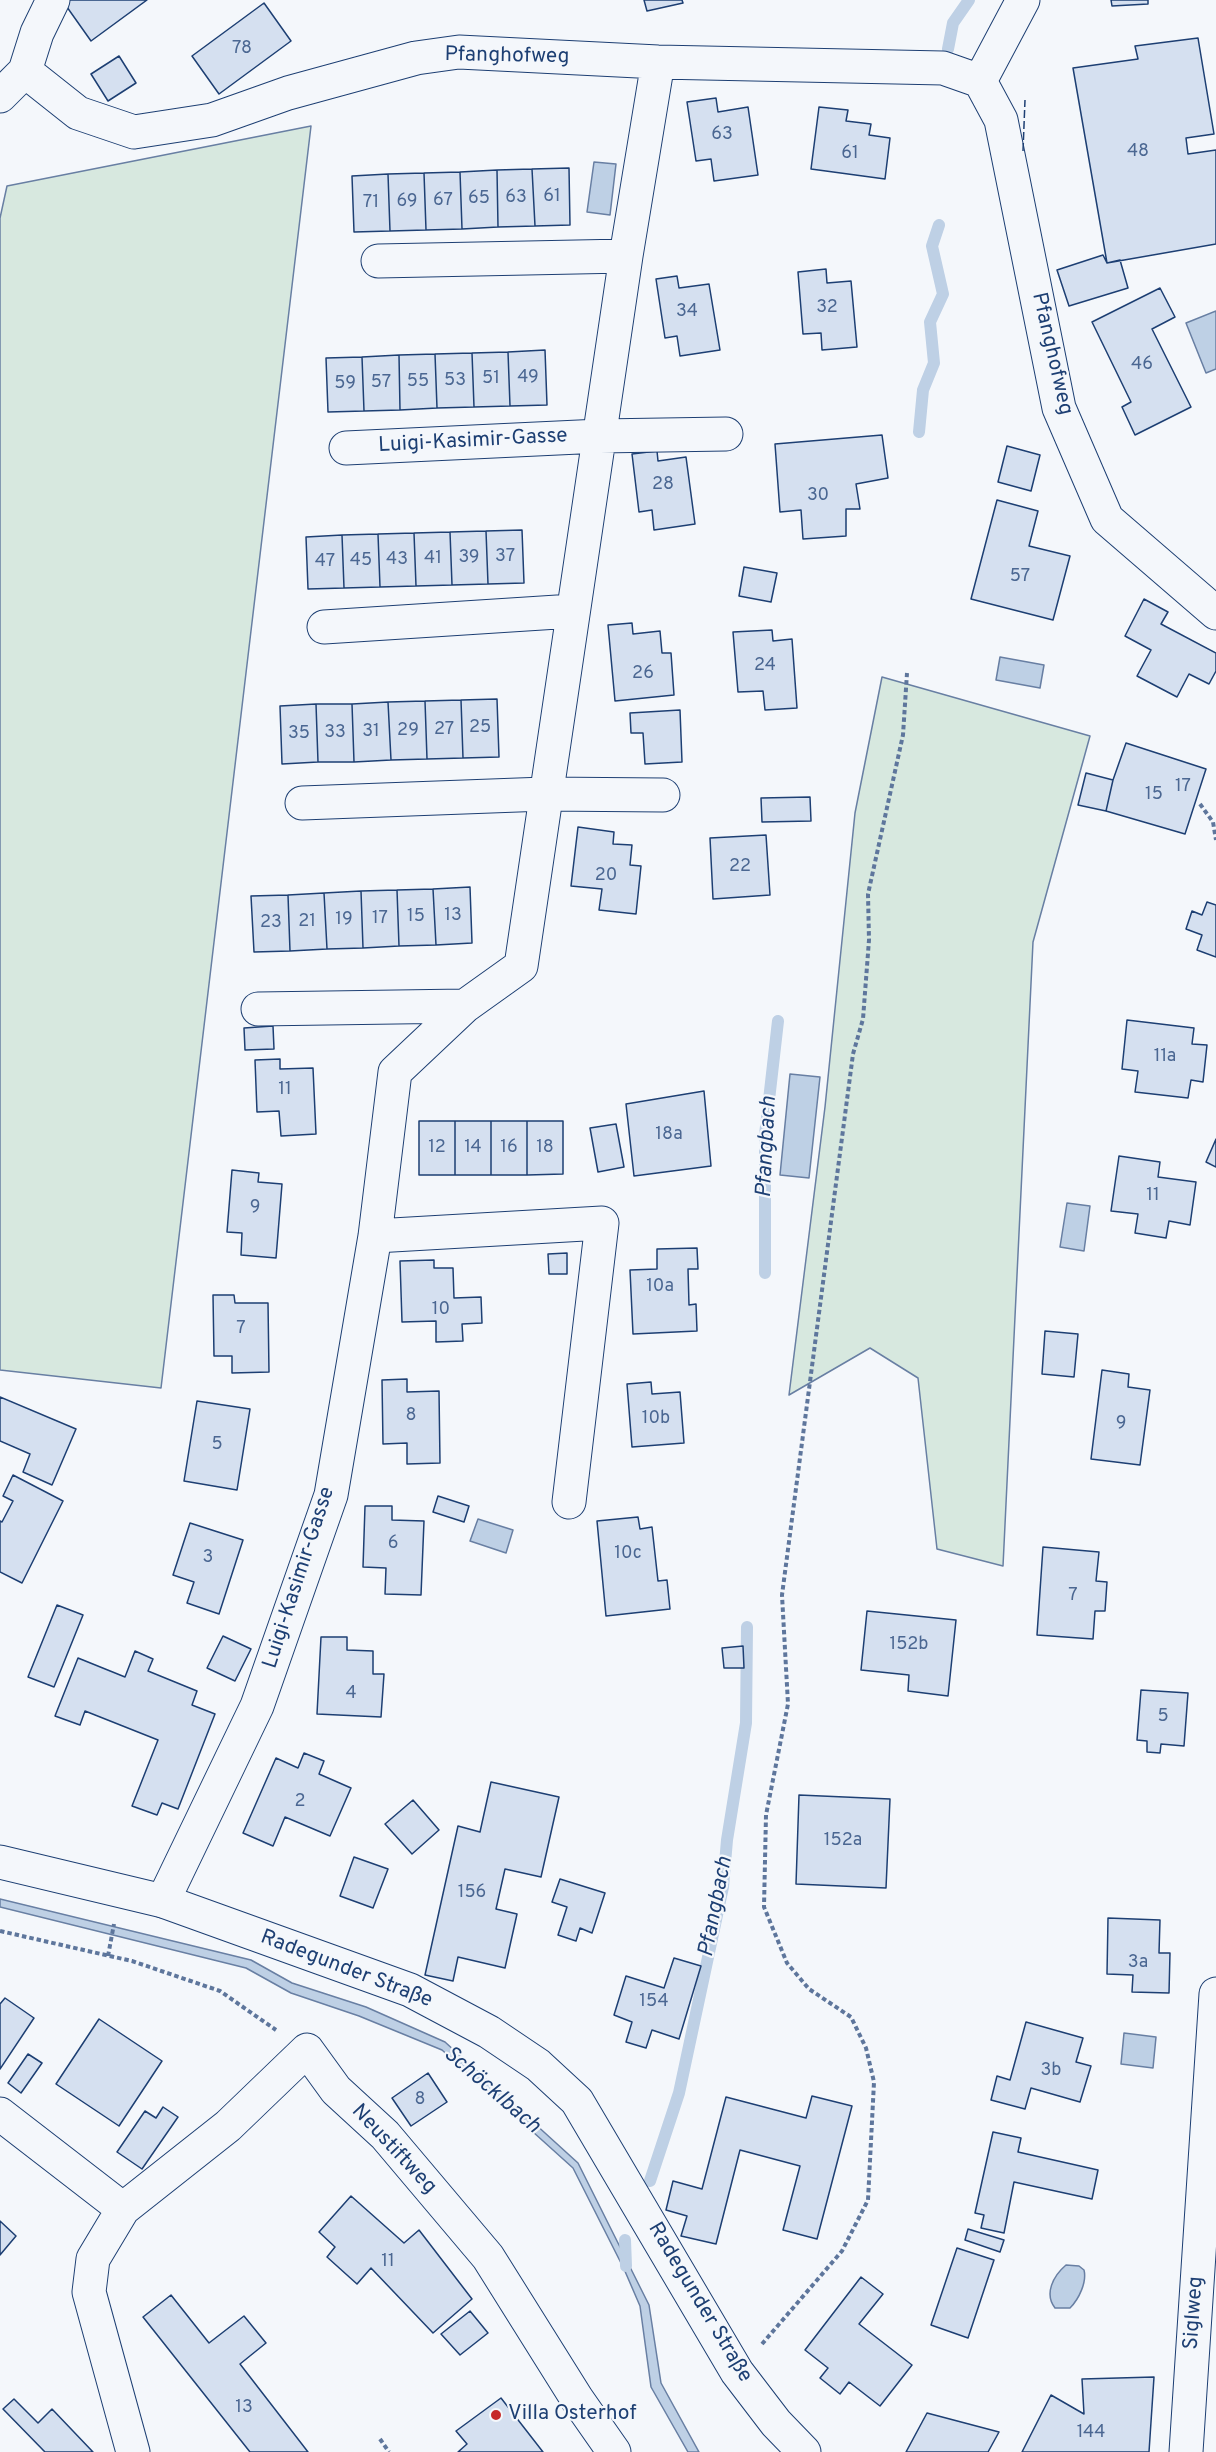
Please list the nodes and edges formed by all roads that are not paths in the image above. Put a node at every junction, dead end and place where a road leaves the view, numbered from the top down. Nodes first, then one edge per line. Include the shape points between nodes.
1 (53, 0) edge
2 (1023, 0) edge
3 (658, 62) junction
4 (25, 71) junction
5 (980, 81) junction
6 (0, 96) edge
7 (626, 256) junction
8 (378, 261) dead end
9 (726, 434) dead end
10 (600, 436) junction
11 (346, 448) dead end
12 (573, 611) junction
13 (1216, 613) edge
14 (324, 627) dead end
15 (545, 794) junction
16 (663, 795) dead end
17 (302, 803) dead end
18 (465, 1006) junction
19 (258, 1009) dead end
20 (375, 1236) junction
21 (569, 1502) dead end
22 (0, 1862) edge
23 (163, 1901) junction
24 (1216, 1994) edge
25 (0, 2114) edge
26 (123, 2209) junction
27 (133, 2452) edge
28 (614, 2452) edge
29 (804, 2452) edge
30 (1186, 2452) edge

1 - 4 street
2 - 5 street
3 - 4 street, Pfanghofweg via 459,52 416,58 288,93 212,120 134,132 78,113
3 - 5 street, Pfanghofweg via 943,68
3 - 7 street, Luigi-Kasimir-Gasse
4 - 6 street
5 - 13 street, Pfanghofweg via 1001,120 1059,408 1107,519
7 - 8 street
7 - 10 street, Luigi-Kasimir-Gasse
9 - 10 street, Luigi-Kasimir-Gasse
10 - 11 street, Luigi-Kasimir-Gasse
10 - 12 street, Luigi-Kasimir-Gasse
12 - 14 street
12 - 15 street, Luigi-Kasimir-Gasse
15 - 16 street
15 - 17 street
15 - 18 street, Luigi-Kasimir-Gasse via 521,966
18 - 19 street
18 - 20 street, Luigi-Kasimir-Gasse via 395,1072
20 - 21 street via 602,1224
20 - 23 street, Luigi-Kasimir-Gasse via 331,1495 257,1706
22 - 23 street, Radegunder Straße
23 - 29 street, Radegunder Straße via 410,1990 489,2032 538,2065 577,2101 738,2372 776,2423
24 - 30 street, Siglweg
25 - 26 street
26 - 27 street via 93,2259 89,2292
26 - 28 street, Neustiftweg via 228,2126 307,2050 336,2090 385,2135 488,2257

